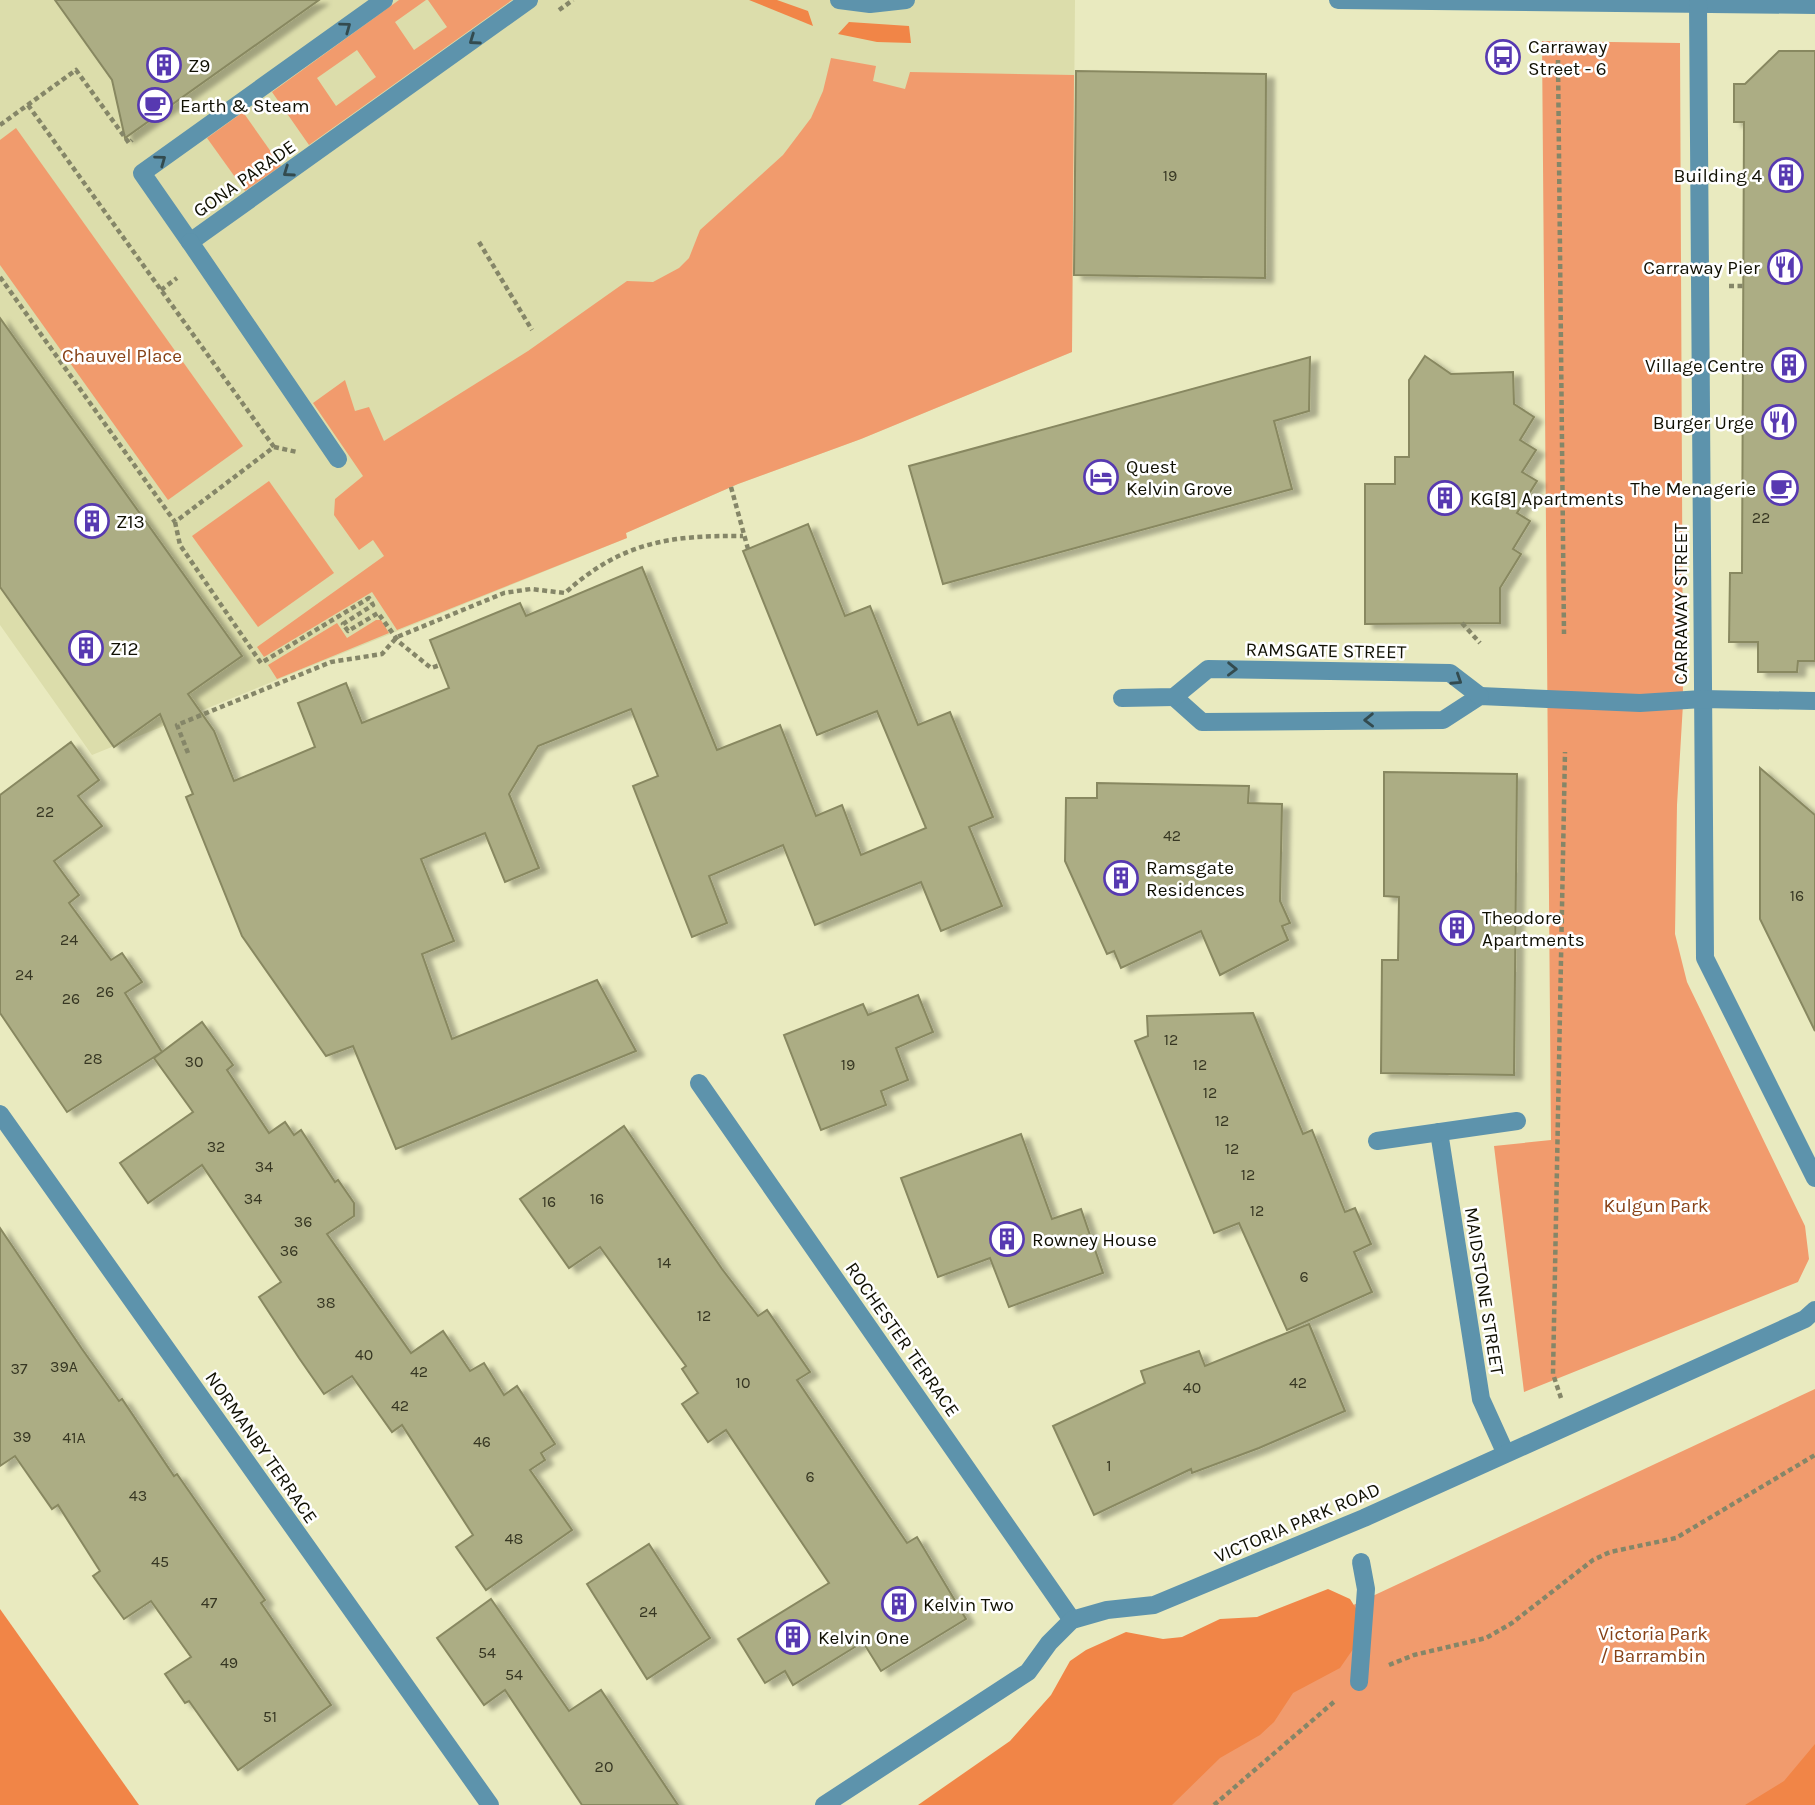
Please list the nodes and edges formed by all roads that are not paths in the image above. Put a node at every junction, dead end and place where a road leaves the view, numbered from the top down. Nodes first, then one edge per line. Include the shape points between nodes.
1 (384, 0) edge
2 (529, 0) edge
3 (839, 0) edge
4 (906, 0) edge
5 (1338, 0) edge
6 (1698, 4) junction
7 (1815, 5) edge
8 (190, 242) junction
9 (338, 459) dead end
10 (1480, 696) junction
11 (1174, 697) junction
12 (1122, 698) dead end
13 (1702, 699) junction
14 (1815, 701) edge
15 (699, 1083) dead end
16 (0, 1114) edge
17 (1517, 1121) dead end
18 (1439, 1132) junction
19 (1377, 1141) dead end
20 (1815, 1178) edge
21 (1815, 1310) edge
22 (1505, 1452) junction
23 (1361, 1562) dead end
24 (1072, 1620) junction
25 (1359, 1682) dead end
26 (490, 1805) edge
27 (824, 1805) edge

8 -> 1 street, GONA PARADE via 142,173
2 -> 8 street, GONA PARADE
3 - 4 street via 878,4
5 - 6 street
6 - 7 street
6 - 13 street, CARRAWAY STREET
8 - 9 street
10 -> 11 street via 1443,720 1215,722 1202,722
11 -> 10 street, RAMSGATE STREET via 1208,669 1450,673
10 - 13 street via 1640,703
11 - 12 street
13 - 14 street
13 - 20 street, CARRAWAY STREET via 1705,958
15 - 24 street, ROCHESTER TERRACE
16 - 26 street, NORMANBY TERRACE
17 - 18 street
18 - 19 street
18 - 22 street, MAIDSTONE STREET via 1481,1399
21 - 22 street, VICTORIA PARK ROAD via 1805,1319
22 - 24 street, VICTORIA PARK ROAD via 1364,1518 1154,1605 1107,1610
23 - 25 street via 1366,1589
24 - 27 street, VICTORIA PARK ROAD via 1028,1672

